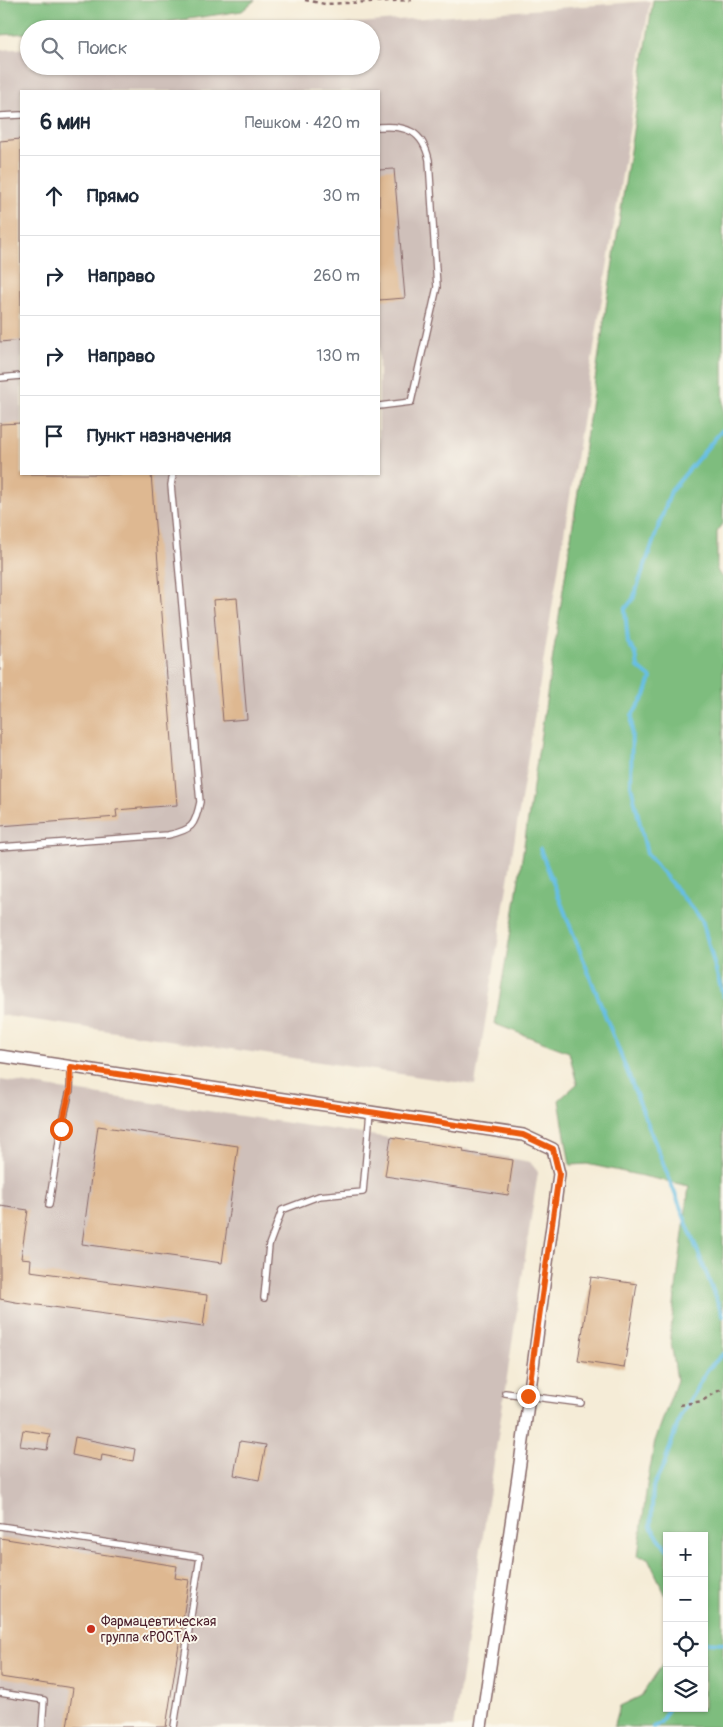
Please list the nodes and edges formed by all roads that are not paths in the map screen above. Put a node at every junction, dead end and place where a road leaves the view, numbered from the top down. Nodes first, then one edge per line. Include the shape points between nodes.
1 (20, 115) edge
2 (0, 116) edge
3 (380, 127) edge
4 (20, 376) edge
5 (0, 378) edge
6 (380, 406) edge
7 (173, 475) edge
8 (0, 847) edge
9 (0, 1056) edge
10 (71, 1067) junction
11 (370, 1112) junction
12 (49, 1206) dead end
13 (264, 1298) dead end
14 (505, 1393) dead end
15 (528, 1396) junction
16 (581, 1403) dead end
17 (0, 1526) edge
18 (0, 1693) edge
19 (42, 1727) edge
20 (174, 1727) edge
21 (481, 1727) edge

1 - 2 lane
3 - 6 lane via 407,129 419,136 426,147 437,287 411,402
4 - 5 lane
7 - 8 lane via 171,485 200,802 197,820 184,832 168,835
9 - 10 street
10 - 11 street
10 - 12 lane via 70,1090
11 - 13 lane via 363,1192 319,1196 282,1210 270,1245
11 - 15 street via 523,1135 553,1149 559,1174
14 - 15 lane
15 - 16 lane
15 - 21 street
17 - 20 lane via 200,1558
18 - 19 lane via 44,1700

